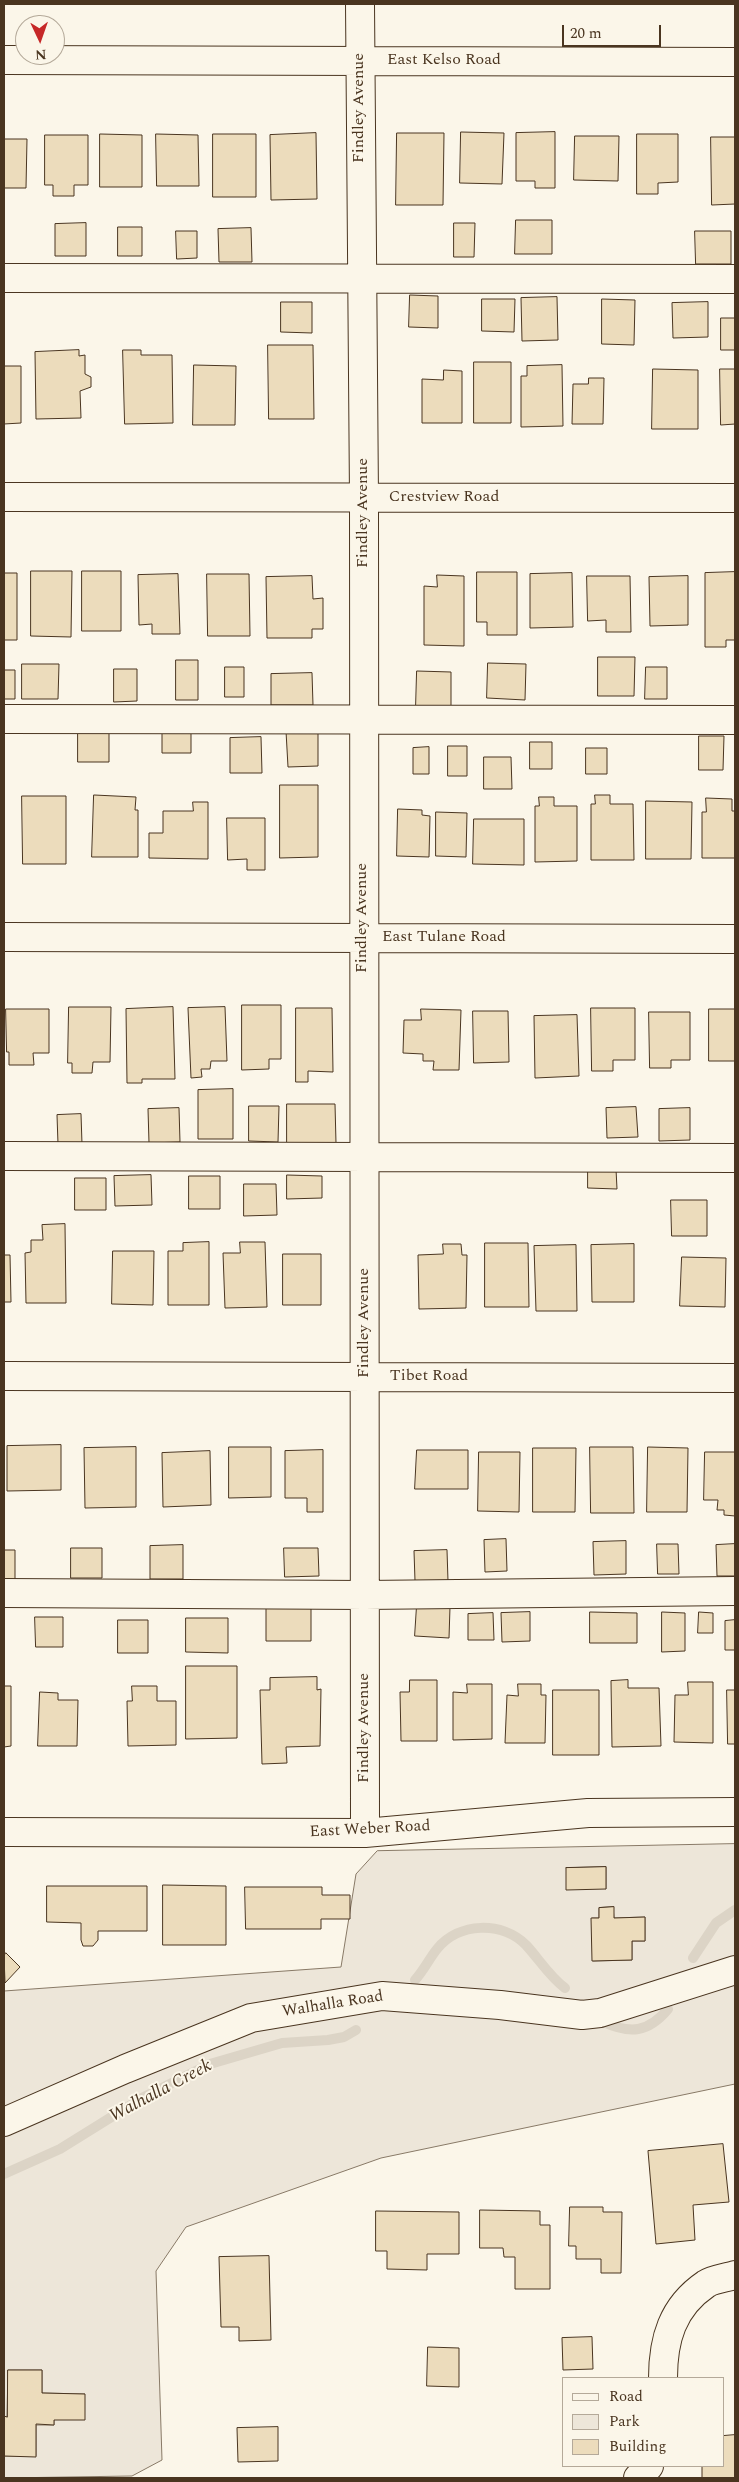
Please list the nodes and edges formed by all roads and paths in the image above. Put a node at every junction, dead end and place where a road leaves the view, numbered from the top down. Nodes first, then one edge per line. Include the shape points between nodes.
1 (360, 4) edge
2 (4, 60) edge
3 (360, 61) junction
4 (735, 62) edge
5 (4, 278) edge
6 (362, 279) junction
7 (735, 279) edge
8 (4, 497) edge
9 (364, 498) junction
10 (735, 498) edge
11 (4, 718) edge
12 (363, 719) junction
13 (735, 720) edge
14 (4, 937) edge
15 (363, 938) junction
16 (735, 938) edge
17 (4, 1156) edge
18 (365, 1157) junction
19 (735, 1158) edge
20 (4, 1376) edge
21 (365, 1377) junction
22 (735, 1378) edge
23 (735, 1591) edge
24 (4, 1593) edge
25 (365, 1596) junction
26 (735, 1812) edge
27 (4, 1832) edge
28 (366, 1833) junction
29 (735, 1970) edge
30 (4, 2122) edge
31 (735, 2275) edge
32 (663, 2377) edge
33 (649, 2467) edge
34 (638, 2478) edge

1 - 3 street, Findley Avenue
2 - 3 street, East Kelso Road
3 - 4 street, East Kelso Road
3 - 6 street, Findley Avenue
5 - 6 street
6 - 7 street
6 - 9 street, Findley Avenue
8 - 9 street, Crestview Road
9 - 10 street, Crestview Road
9 - 12 street, Findley Avenue
11 - 12 street
12 - 13 street
12 - 15 street, Findley Avenue
14 - 15 street, East Tulane Road
15 - 16 street, East Tulane Road
15 - 18 street, Findley Avenue
17 - 18 street
18 - 19 street
18 - 21 street, Findley Avenue
20 - 21 street, Tibet Road
21 - 22 street, Tibet Road
21 - 25 street, Findley Avenue
23 - 25 street
24 - 25 street
25 - 28 street, Findley Avenue
26 - 28 street, East Weber Road via 588,1813
27 - 28 street, East Weber Road
29 - 30 street, Walhalla Road via 600,2013 582,2015 382,1996 251,2018
31 - 32 street via 707,2284 676,2313 663,2352
33 - 34 street

